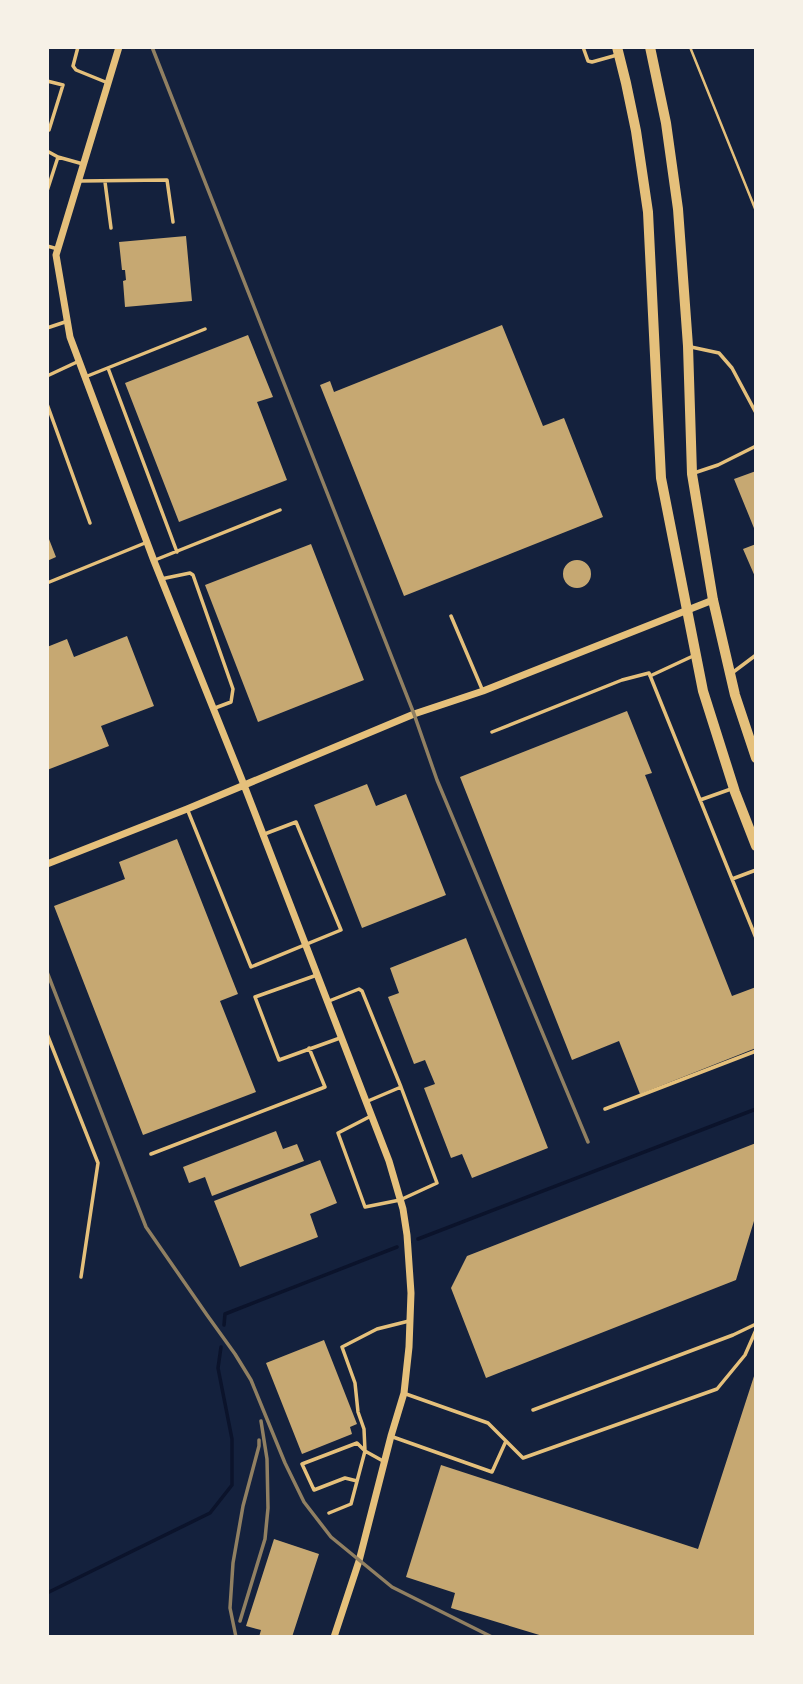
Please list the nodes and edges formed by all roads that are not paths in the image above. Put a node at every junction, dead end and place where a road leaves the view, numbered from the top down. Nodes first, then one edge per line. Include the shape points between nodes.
1 (78, 47) edge
2 (118, 47) edge
3 (583, 47) edge
4 (650, 47) edge
5 (618, 51) edge
6 (47, 80) edge
7 (108, 83) junction
8 (47, 130) edge
9 (47, 151) edge
10 (58, 157) junction
11 (83, 164) junction
12 (78, 181) junction
13 (105, 182) junction
14 (47, 191) edge
15 (173, 222) dead end
16 (111, 228) dead end
17 (47, 246) edge
18 (58, 249) junction
19 (67, 321) junction
20 (47, 328) edge
21 (205, 329) dead end
22 (688, 346) junction
23 (79, 361) junction
24 (108, 368) junction
25 (47, 376) edge
26 (85, 377) junction
27 (47, 404) edge
28 (756, 413) edge
29 (756, 446) edge
30 (692, 474) junction
31 (280, 510) dead end
32 (90, 523) dead end
33 (147, 543) junction
34 (177, 552) junction
35 (154, 561) junction
36 (162, 579) junction
37 (47, 583) edge
38 (713, 600) junction
39 (685, 610) junction
40 (451, 616) dead end
41 (756, 654) edge
42 (695, 655) junction
43 (730, 675) junction
44 (650, 676) junction
45 (482, 691) junction
46 (214, 709) junction
47 (492, 732) dead end
48 (756, 758) edge
49 (244, 785) junction
50 (733, 788) junction
51 (700, 800) junction
52 (187, 809) junction
53 (262, 835) junction
54 (756, 846) edge
55 (47, 864) edge
56 (756, 870) edge
57 (733, 879) junction
58 (756, 938) edge
59 (305, 945) junction
60 (317, 975) junction
61 (327, 1002) junction
62 (47, 1034) edge
63 (341, 1037) junction
64 (309, 1048) junction
65 (756, 1051) edge
66 (401, 1087) junction
67 (365, 1101) junction
68 (605, 1110) dead end
69 (371, 1116) junction
70 (151, 1154) dead end
71 (400, 1200) junction
72 (81, 1277) dead end
73 (410, 1321) junction
74 (756, 1324) edge
75 (756, 1330) edge
76 (404, 1393) junction
77 (533, 1410) dead end
78 (391, 1436) junction
79 (506, 1441) junction
80 (365, 1451) junction
81 (384, 1462) junction
82 (357, 1481) junction
83 (329, 1513) dead end
84 (334, 1637) edge

1 - 7 lane via 76,70
2 - 7 street
3 - 5 lane via 592,62
4 - 22 main road via 674,184
5 - 39 main road via 648,212 661,478
6 - 8 lane via 63,85
7 - 11 street
9 - 10 lane
10 - 11 lane
10 - 14 lane
11 - 12 street
12 - 13 lane
12 - 18 street
13 - 15 lane via 167,180
13 - 16 lane
17 - 18 lane
18 - 19 street
19 - 20 lane
19 - 23 street
21 - 24 lane
22 - 28 lane via 719,353
22 - 30 main road
23 - 25 lane
23 - 26 street
24 - 26 lane
24 - 34 lane
26 - 33 street
27 - 32 lane
29 - 30 lane
30 - 38 main road
31 - 34 lane
33 - 35 street
33 - 37 lane
34 - 35 lane
35 - 36 street
36 - 46 street
36 - 46 lane via 193,575 233,689 231,702
38 - 39 street
38 - 43 main road
39 - 42 main road
39 - 45 street
40 - 45 lane
41 - 43 lane
42 - 44 lane
42 - 50 main road
43 - 48 main road
44 - 47 lane via 622,680
44 - 51 lane
45 - 49 street via 414,714
46 - 49 street
49 - 52 street
49 - 53 street
50 - 51 lane
50 - 54 main road
51 - 57 lane
52 - 55 street
52 - 59 lane via 251,967
53 - 59 street
53 - 59 lane via 296,822 341,930
56 - 57 lane
57 - 58 lane
59 - 60 street
60 - 61 street
60 - 64 lane via 256,997 279,1060
61 - 63 street
61 - 66 lane via 362,991
62 - 72 lane via 98,1163
63 - 64 lane
63 - 67 street
64 - 70 lane via 325,1087
65 - 68 lane
66 - 67 lane
66 - 71 lane via 438,1182
67 - 69 street
69 - 71 street
69 - 71 lane via 338,1133 365,1207
71 - 73 street via 407,1234
73 - 76 street
73 - 80 lane via 377,1329 342,1347 355,1383
74 - 77 lane
75 - 79 lane via 745,1355 717,1389 523,1458
76 - 78 street
76 - 79 lane via 488,1423
78 - 79 lane via 492,1472
78 - 81 street
80 - 81 lane
80 - 82 lane
80 - 82 lane via 357,1443 302,1464 314,1490 345,1478
81 - 84 street
82 - 83 lane via 351,1503

